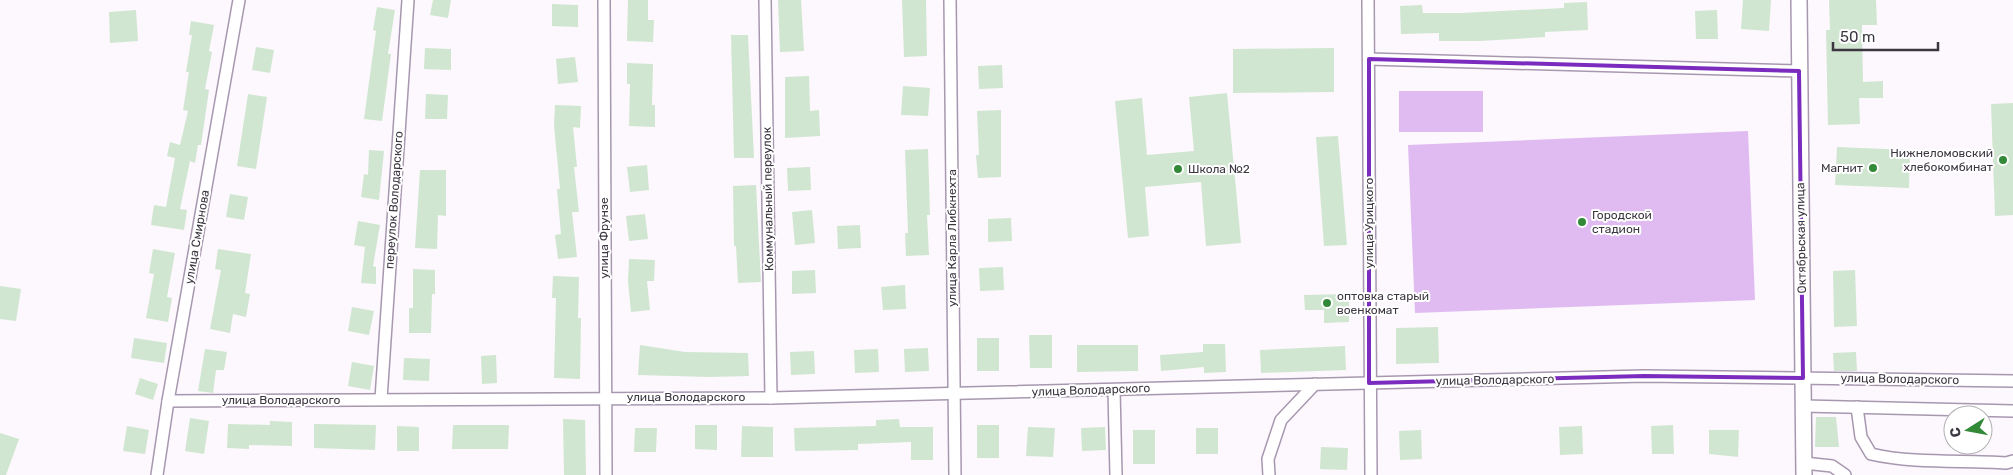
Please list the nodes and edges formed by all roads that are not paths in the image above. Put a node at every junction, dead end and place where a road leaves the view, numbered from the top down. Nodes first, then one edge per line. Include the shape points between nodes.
1 (239, 0) edge
2 (408, 0) edge
3 (604, 0) edge
4 (765, 0) edge
5 (950, 0) edge
6 (1368, 0) edge
7 (1799, 0) edge
8 (1369, 59) junction
9 (1799, 71) junction
10 (1803, 378) junction
11 (2013, 381) edge
12 (1369, 383) junction
13 (1315, 384) junction
14 (1114, 390) junction
15 (953, 394) junction
16 (604, 397) junction
17 (771, 398) junction
18 (381, 399) junction
19 (168, 401) junction
20 (1804, 406) junction
21 (1857, 407) junction
22 (2013, 411) edge
23 (2013, 461) edge
24 (1804, 469) edge
25 (157, 475) edge
26 (606, 475) edge
27 (955, 475) edge
28 (1116, 475) edge
29 (1269, 475) edge
30 (1371, 475) edge
31 (1845, 475) edge

1 - 19 street, улица Смирнова
2 - 18 street, переулок Володарского
3 - 16 street, улица Фрунзе
4 - 17 street, Коммунальный переулок
5 - 15 street, улица Карла Либкнехта
6 - 8 street, улица Урицкого
7 - 9 street, Октябрьская улица
8 - 9 street
8 - 12 street, улица Урицкого
9 - 10 street, Октябрьская улица
10 - 11 street, улица Володарского
10 - 12 street, улица Володарского via 1644,376
10 - 20 street, Октябрьская улица
12 - 13 street, улица Володарского
12 - 30 street, улица Урицкого
13 - 14 street, улица Володарского
13 - 29 street via 1281,420 1268,459
14 - 15 street, улица Володарского
14 - 28 street
15 - 17 street, улица Володарского
15 - 27 street, улица Карла Либкнехта
16 - 17 street, улица Володарского
16 - 18 street, улица Володарского
16 - 26 street, улица Фрунзе
18 - 19 street, улица Володарского
19 - 25 street, улица Смирнова
20 - 21 street
20 - 24 street, Октябрьская улица
21 - 22 street
21 - 23 street via 1861,437 1871,454 1900,460
24 - 31 street via 1832,466

